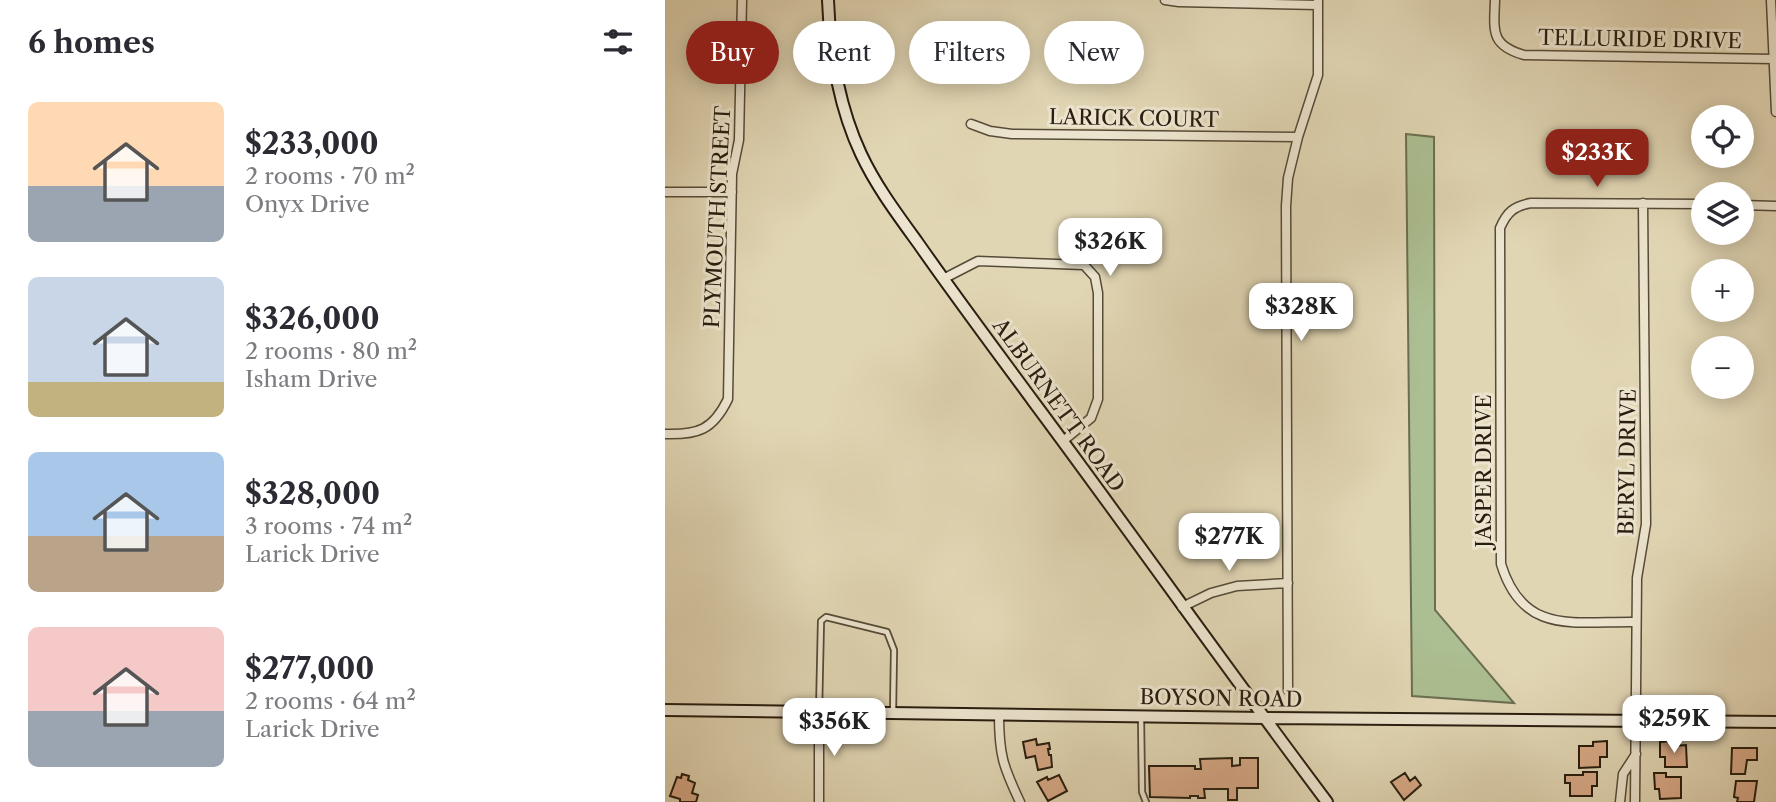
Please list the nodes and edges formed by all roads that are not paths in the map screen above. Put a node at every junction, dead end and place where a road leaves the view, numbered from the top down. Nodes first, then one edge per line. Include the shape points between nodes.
1 (742, 0) edge
2 (828, 0) edge
3 (1165, 0) edge
4 (1495, 0) edge
5 (1771, 0) edge
6 (1318, 2) edge
7 (1773, 59) junction
8 (1776, 112) edge
9 (971, 124) dead end
10 (1298, 137) junction
11 (665, 192) edge
12 (731, 192) junction
13 (1643, 203) junction
14 (1691, 204) edge
15 (1754, 205) edge
16 (1776, 206) edge
17 (943, 279) junction
18 (665, 434) edge
19 (1063, 441) junction
20 (1287, 583) junction
21 (1182, 607) junction
22 (1636, 622) junction
23 (1288, 690) dead end
24 (665, 710) edge
25 (819, 713) junction
26 (893, 714) junction
27 (999, 714) junction
28 (1141, 716) junction
29 (1264, 718) junction
30 (1637, 720) junction
31 (1776, 722) edge
32 (1636, 754) junction
33 (1017, 801) edge
34 (819, 802) edge
35 (1146, 802) edge
36 (1327, 802) edge
37 (1620, 802) edge
38 (1635, 802) edge

1 - 12 street, PLYMOUTH STREET via 739,140
2 - 17 street, ALBURNETT ROAD via 839,91 860,152 872,178
3 - 6 street
4 - 7 street, TELLURIDE DRIVE via 1497,39 1507,50 1524,55
5 - 7 street
6 - 10 street via 1318,75
7 - 8 street
9 - 10 street, LARICK COURT via 1012,134
10 - 20 street via 1286,206
11 - 12 street
12 - 18 street, PLYMOUTH STREET via 727,399 709,426 695,433
13 - 14 street
13 - 22 street, BERYL DRIVE via 1646,524
13 - 22 street, JASPER DRIVE via 1531,202 1516,206 1500,228 1501,564 1518,600 1533,613 1556,621
15 - 16 street
17 - 19 street, ALBURNETT ROAD
17 - 19 street via 978,261 1084,265 1095,277 1098,399 1091,418
19 - 21 street, ALBURNETT ROAD
20 - 21 street via 1237,586
20 - 23 street
21 - 29 street, ALBURNETT ROAD
22 - 30 street, BERYL DRIVE
24 - 25 street, BOYSON ROAD
25 - 26 street, BOYSON ROAD
25 - 26 lane via 821,621 826,617 887,632 894,650
25 - 34 street
26 - 27 street, BOYSON ROAD
27 - 28 street, BOYSON ROAD
27 - 33 street via 1002,763
28 - 29 street, BOYSON ROAD
28 - 35 lane
29 - 30 street, BOYSON ROAD
29 - 36 street, ALBURNETT ROAD
30 - 31 street, BOYSON ROAD
30 - 32 street, BERYL DRIVE
32 - 37 street via 1623,774
32 - 38 street, BERYL DRIVE

